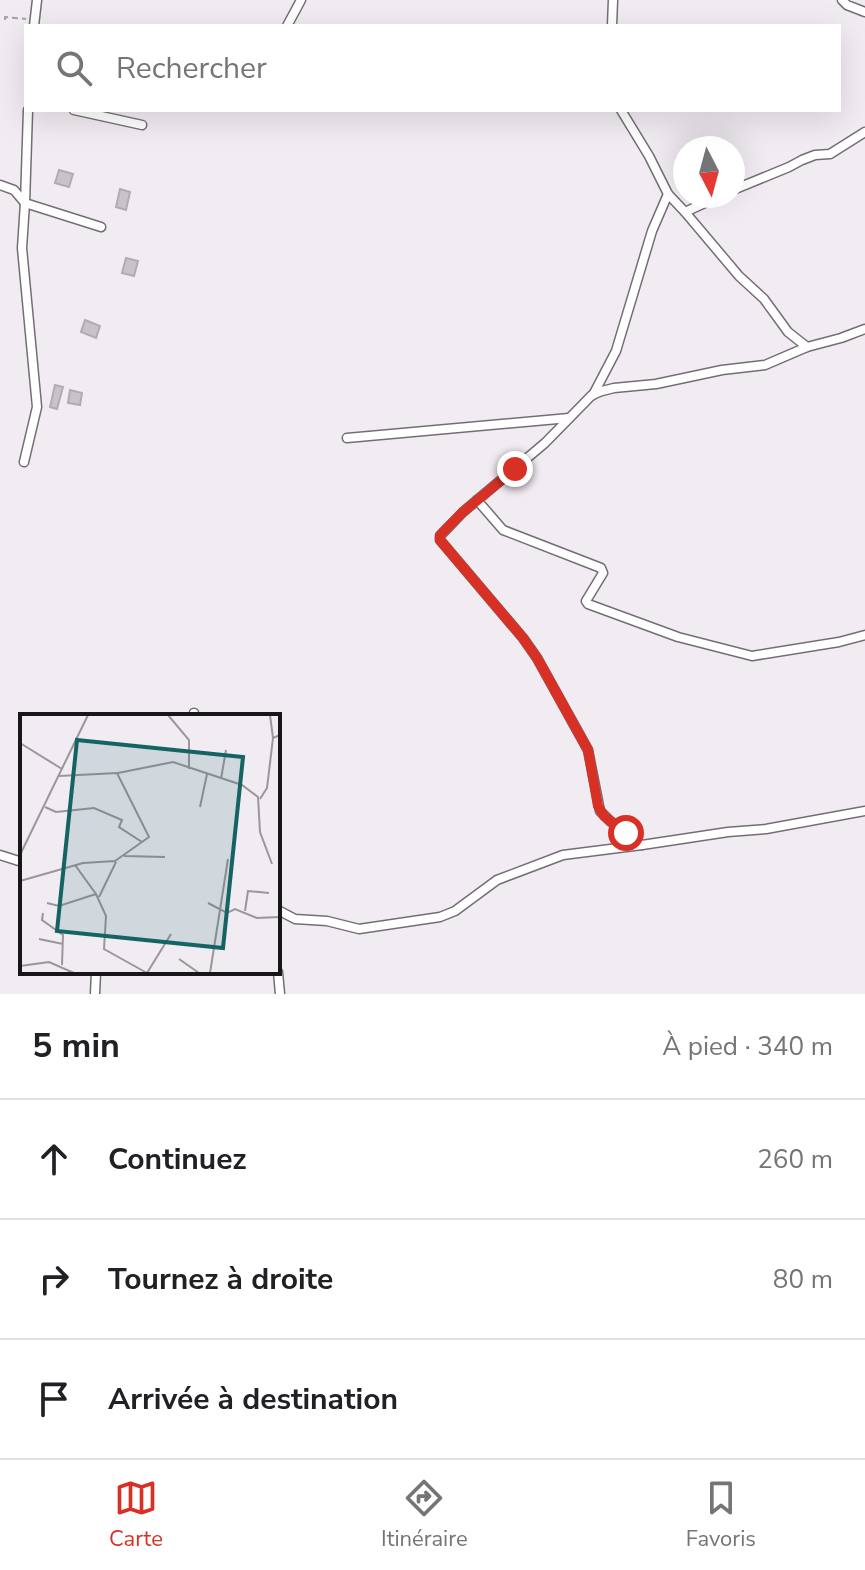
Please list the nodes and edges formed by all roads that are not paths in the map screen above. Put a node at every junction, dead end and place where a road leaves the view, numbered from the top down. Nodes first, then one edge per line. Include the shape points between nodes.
1 (37, 0) edge
2 (301, 0) edge
3 (613, 0) edge
4 (842, 0) edge
5 (865, 12) edge
6 (35, 23) edge
7 (288, 24) edge
8 (612, 24) edge
9 (28, 112) edge
10 (83, 112) edge
11 (622, 112) edge
12 (142, 125) dead end
13 (865, 132) edge
14 (0, 185) edge
15 (745, 185) edge
16 (668, 194) junction
17 (25, 203) junction
18 (694, 208) edge
19 (685, 212) junction
20 (101, 227) dead end
21 (865, 329) edge
22 (807, 347) junction
23 (592, 395) junction
24 (569, 418) junction
25 (347, 438) dead end
26 (24, 462) dead end
27 (477, 500) junction
28 (865, 635) edge
29 (865, 811) edge
30 (642, 845) junction
31 (0, 855) edge
32 (20, 861) edge
33 (280, 911) edge
34 (96, 974) edge
35 (278, 974) edge
36 (95, 994) edge
37 (280, 994) edge

1 - 6 street
2 - 7 street
3 - 8 street
4 - 5 street
9 - 17 street
10 - 12 street
11 - 16 street
13 - 15 street via 830,154 815,155
14 - 17 street via 14,190
16 - 19 street
16 - 23 street via 616,351
17 - 20 street
17 - 26 street via 22,248 37,407
18 - 19 street
19 - 22 street via 788,332
21 - 22 street
22 - 23 street via 765,365
23 - 24 street
24 - 25 street
24 - 27 street
27 - 28 street via 503,530 601,568 588,604 678,637 752,656
27 - 30 street via 440,540 537,658 588,750 600,811
29 - 30 street
30 - 33 street via 563,855 497,880 440,917 359,929 295,919
31 - 32 street
34 - 36 street
35 - 37 street

